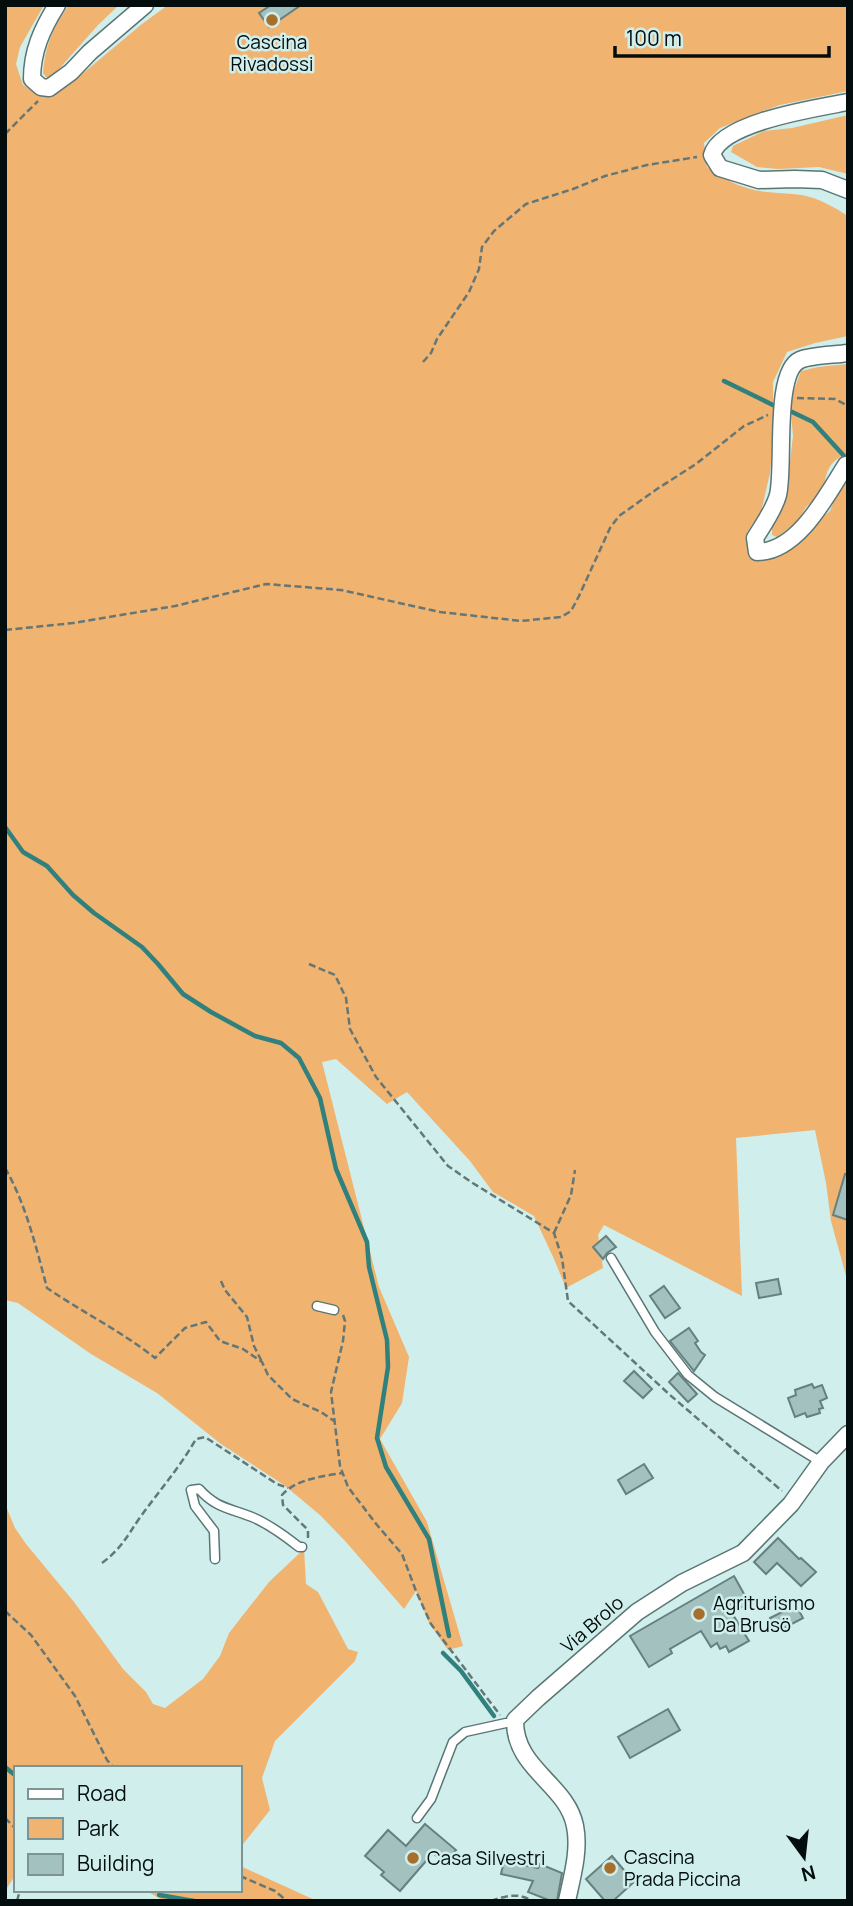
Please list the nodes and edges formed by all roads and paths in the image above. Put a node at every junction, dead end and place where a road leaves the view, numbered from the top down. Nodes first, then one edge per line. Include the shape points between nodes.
1 (57, 5) edge
2 (145, 5) edge
3 (49, 88) junction
4 (848, 103) edge
5 (5, 134) edge
6 (712, 155) junction
7 (848, 190) edge
8 (848, 353) edge
9 (424, 362) dead end
10 (782, 406) junction
11 (848, 406) edge
12 (848, 465) edge
13 (5, 630) edge
14 (309, 964) dead end
15 (5, 1168) edge
16 (575, 1170) dead end
17 (554, 1233) junction
18 (611, 1258) dead end
19 (221, 1281) dead end
20 (317, 1306) dead end
21 (334, 1310) joint
22 (262, 1362) junction
23 (334, 1421) junction
24 (848, 1434) edge
25 (821, 1462) junction
26 (342, 1473) junction
27 (288, 1489) junction
28 (794, 1500) junction
29 (302, 1547) joint
30 (215, 1559) dead end
31 (102, 1563) dead end
32 (5, 1611) edge
33 (506, 1723) joint
34 (112, 1766) edge
35 (417, 1818) dead end
36 (242, 1877) edge
37 (564, 1900) edge
38 (286, 1901) edge
39 (491, 1901) edge
40 (532, 1901) edge

1 - 3 street via 32,62 32,79
2 - 3 street
3 - 5 path
4 - 6 street via 750,125 721,141
6 - 7 street via 720,168 759,180 821,180
6 - 9 path via 605,176 526,204 482,247 469,292
8 - 10 street via 799,360 791,368
10 - 11 path via 797,397 835,399
10 - 12 street via 778,497 755,538 757,552 784,544 803,526
10 - 13 path via 744,426 620,516 571,611 561,617 522,621 440,612 341,590 266,584 175,606
14 - 17 path via 335,975 346,998 350,1029 376,1077 447,1166
15 - 22 path via 16,1186 47,1287 155,1358 185,1328 206,1322 220,1341
16 - 17 path via 571,1195
17 - 28 path via 568,1301
18 - 25 lane via 655,1332 688,1375 715,1397
19 - 22 path via 247,1317
20 - 21 lane
21 - 23 path via 342,1312 345,1321 331,1392
22 - 23 path via 268,1375 292,1399
23 - 26 path
24 - 25 street, Via Brolo
25 - 28 street, Via Brolo
26 - 27 path
26 - 33 path via 348,1487 402,1554 431,1624
27 - 29 path via 282,1495 283,1505 308,1530 307,1546
27 - 31 path via 205,1437 195,1439 118,1551
28 - 37 street, Via Brolo via 743,1553 636,1612 515,1720 521,1751 563,1801 575,1824 576,1850
29 - 30 lane via 253,1517 209,1501 199,1489 191,1490 195,1506 214,1531
32 - 34 path via 31,1635 75,1696
33 - 35 lane via 465,1732 453,1742 431,1799
36 - 38 path
39 - 40 path via 508,1896

